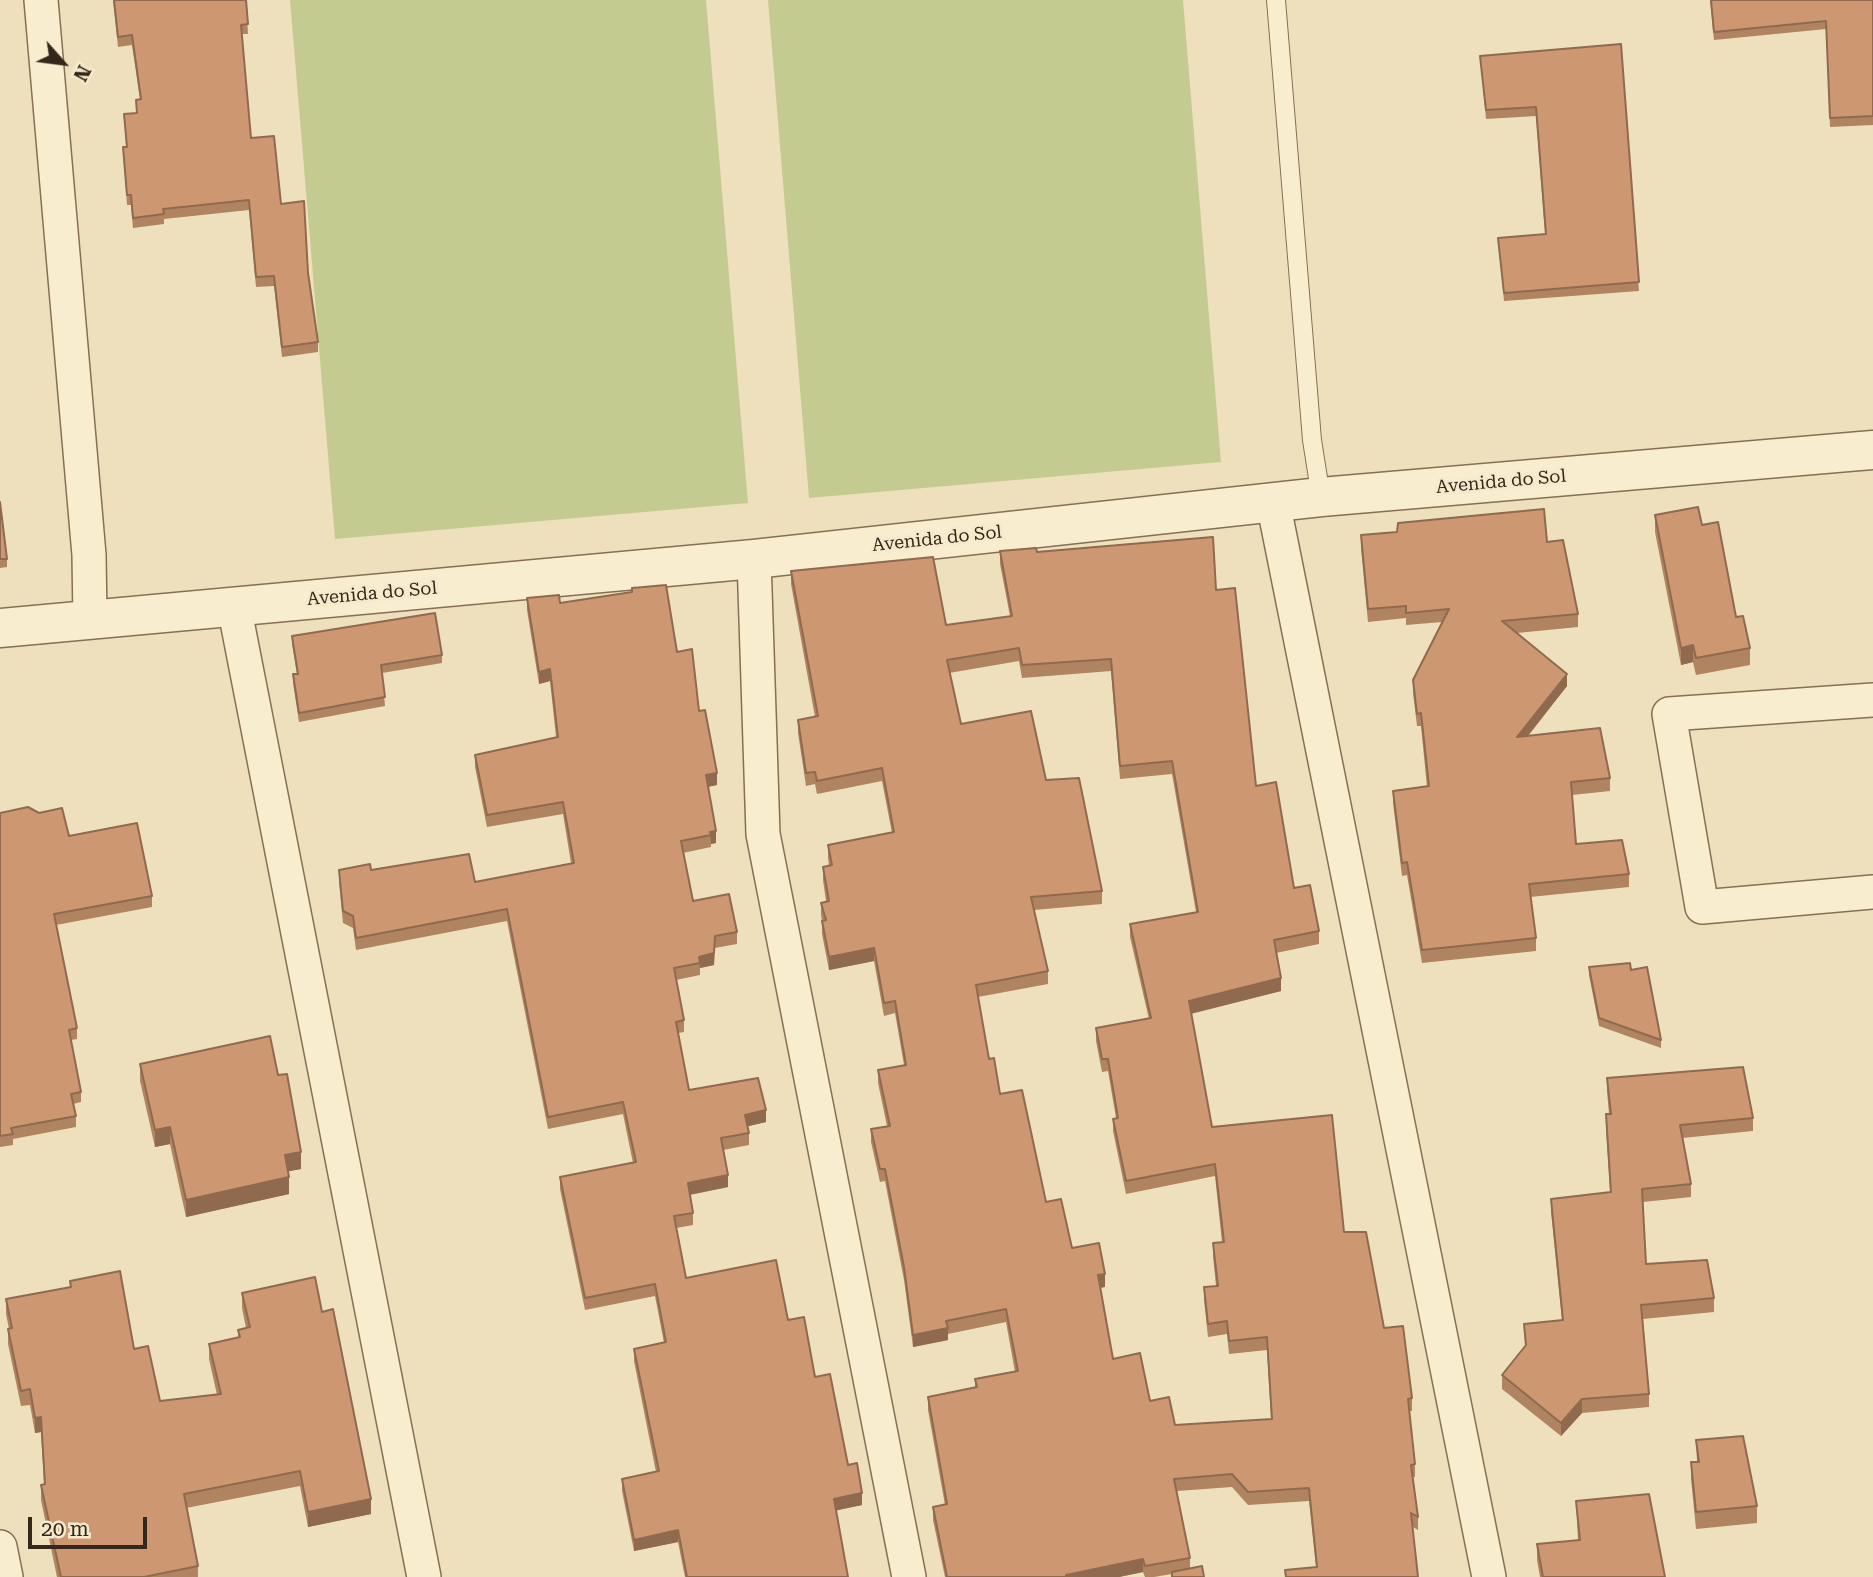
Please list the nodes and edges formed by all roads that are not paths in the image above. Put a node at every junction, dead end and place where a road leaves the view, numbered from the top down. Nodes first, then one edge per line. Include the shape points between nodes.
1 (41, 0) edge
2 (1276, 0) edge
3 (1873, 450) edge
4 (1321, 497) junction
5 (1273, 502) junction
6 (754, 559) junction
7 (234, 606) junction
8 (90, 619) junction
9 (0, 628) edge
10 (1873, 700) edge
11 (1873, 892) edge
12 (0, 1547) edge
13 (6, 1577) edge
14 (424, 1577) edge
15 (909, 1577) edge
16 (1489, 1577) edge

1 - 8 street via 89,555
2 - 4 lane via 1312,440
3 - 4 street, Avenida do Sol
4 - 5 street, Avenida do Sol
5 - 6 street, Avenida do Sol
5 - 16 street
6 - 7 street, Avenida do Sol
6 - 15 street via 763,834
7 - 8 street, Avenida do Sol
7 - 14 street
8 - 9 street, Avenida do Sol
10 - 11 street via 1669,714 1702,907
12 - 13 street

